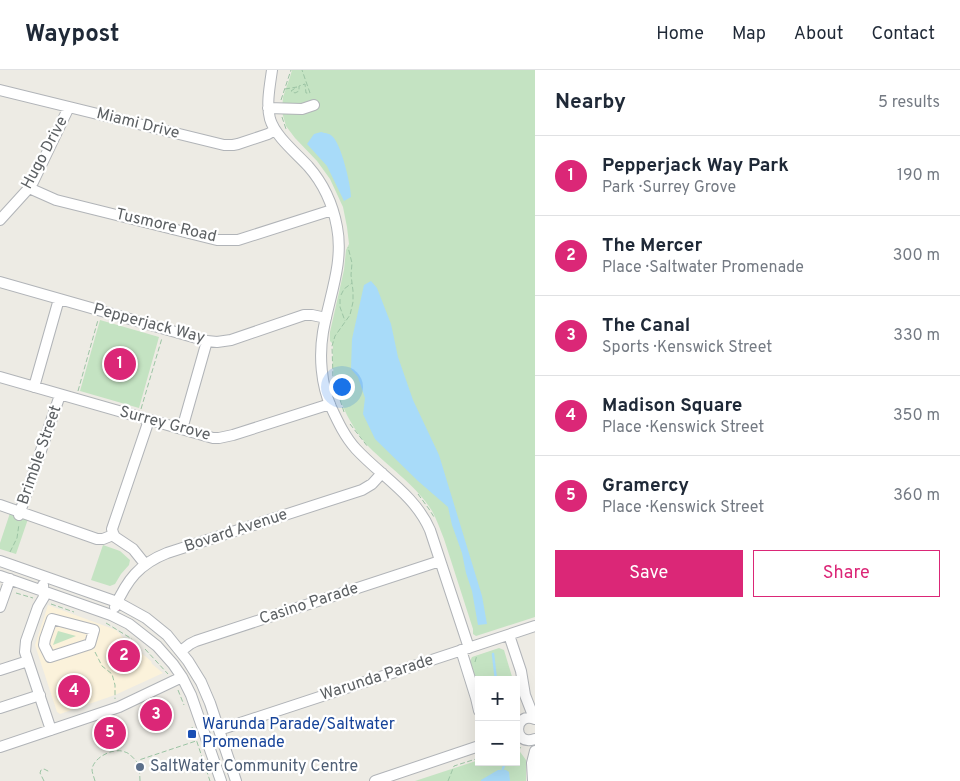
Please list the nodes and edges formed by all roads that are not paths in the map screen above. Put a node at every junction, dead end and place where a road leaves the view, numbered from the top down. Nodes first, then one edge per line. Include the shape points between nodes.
1 (272, 70) edge
2 (0, 90) edge
3 (314, 104) dead end
4 (69, 107) junction
5 (268, 108) junction
6 (275, 130) junction
7 (29, 188) junction
8 (332, 210) junction
9 (0, 220) edge
10 (0, 282) edge
11 (59, 299) junction
12 (326, 318) junction
13 (207, 341) junction
14 (0, 377) edge
15 (34, 388) junction
16 (60, 395) junction
17 (330, 404) junction
18 (149, 420) junction
19 (182, 429) junction
20 (382, 473) junction
21 (0, 505) edge
22 (19, 515) junction
23 (114, 535) junction
24 (0, 561) edge
25 (440, 561) junction
26 (145, 564) junction
27 (34, 572) junction
28 (5, 582) edge
29 (40, 598) junction
30 (117, 602) junction
31 (0, 607) edge
32 (107, 619) junction
33 (535, 626) edge
34 (28, 633) junction
35 (510, 634) junction
36 (45, 639) junction
37 (468, 648) junction
38 (181, 651) junction
39 (28, 661) junction
40 (0, 670) edge
41 (177, 679) junction
42 (475, 692) edge
43 (40, 695) junction
44 (525, 695) junction
45 (0, 708) edge
46 (535, 719) edge
47 (519, 721) edge
48 (520, 722) edge
49 (51, 730) junction
50 (219, 730) junction
51 (525, 739) edge
52 (0, 747) edge
53 (475, 747) edge
54 (535, 751) edge
55 (532, 763) junction
56 (236, 779) edge
57 (221, 781) edge
58 (224, 781) edge
59 (375, 781) edge
60 (533, 781) edge

1 - 5 street
2 - 4 street, Miami Drive
3 - 5 street via 303,113
4 - 6 street, Miami Drive via 224,145 238,144
4 - 7 street, Hugo Drive
5 - 6 street
6 - 8 street via 314,174
7 - 8 street, Tusmore Road via 56,200 217,240 238,240
7 - 9 street, Hugo Drive
8 - 12 street via 337,229 338,257
10 - 11 street, Pepperjack Way
11 - 13 street, Pepperjack Way
11 - 15 street
12 - 13 street, Pepperjack Way via 308,315 231,340
12 - 17 street via 322,363
13 - 19 street
14 - 15 street, Surrey Grove
15 - 16 street, Surrey Grove
16 - 18 street, Surrey Grove
16 - 22 street, Brimble Street
17 - 19 street, Surrey Grove via 225,437 208,437
17 - 20 street via 351,442
18 - 19 street, Surrey Grove
18 - 23 street via 112,529
20 - 25 street via 421,512
20 - 26 street, Bovard Avenue via 362,490 167,553
21 - 22 street
22 - 23 street via 97,539
23 - 26 street via 133,549
24 - 27 street
25 - 37 street
25 - 38 street, Casino Parade via 196,641
26 - 30 street, Bovard Avenue via 130,579
27 - 29 street via 42,581
27 - 30 street
28 - 29 street
28 - 31 street
29 - 32 street
29 - 34 street
30 - 32 street, Bovard Avenue
30 - 38 street via 157,626
32 - 41 street via 129,624 147,637 166,656
33 - 35 street, Warunda Parade
34 - 36 street
34 - 39 street via 24,647
35 - 37 street, Warunda Parade
35 - 44 street
36 - 36 street via 52,619 94,630 90,644 50,657
37 - 42 street
37 - 50 street, Warunda Parade
38 - 50 street via 201,682
39 - 40 street
39 - 43 street
41 - 49 street via 119,707
41 - 57 street via 191,694
43 - 45 street
43 - 49 street
44 - 46 street
44 - 47 street
46 - 48 street via 528,717
49 - 52 street
50 - 56 street
51 - 55 street
53 - 59 street
54 - 55 street
55 - 60 street
56 - 58 street

